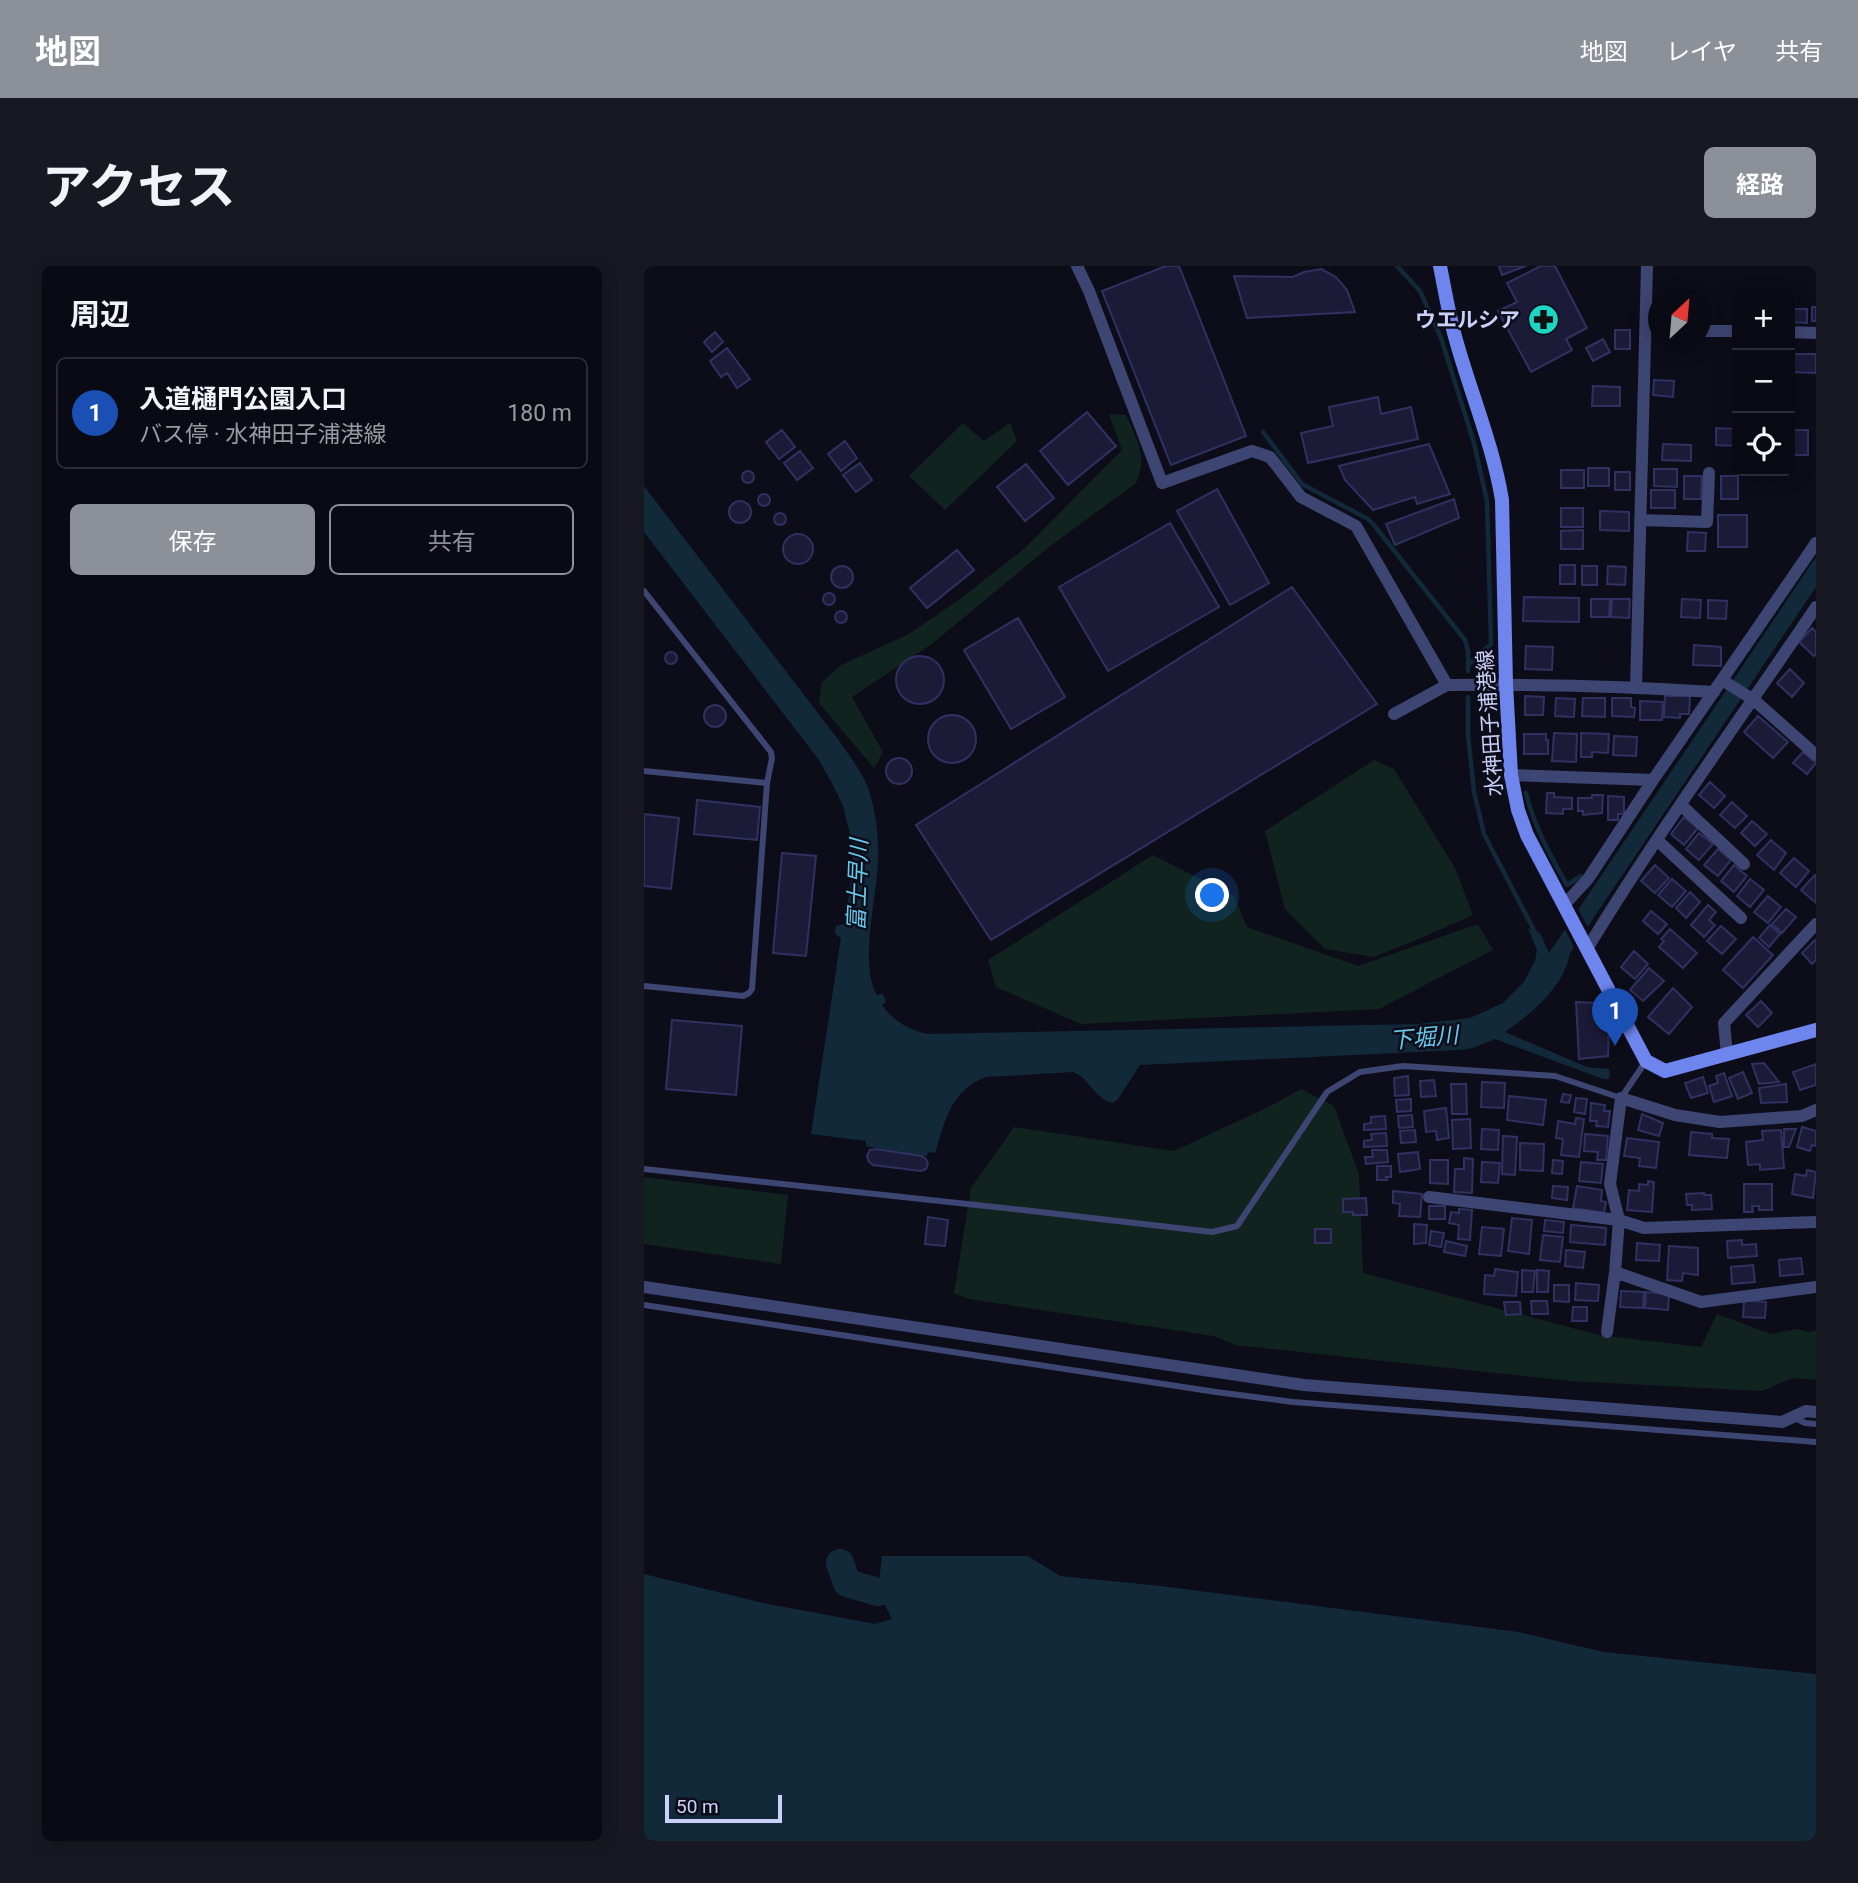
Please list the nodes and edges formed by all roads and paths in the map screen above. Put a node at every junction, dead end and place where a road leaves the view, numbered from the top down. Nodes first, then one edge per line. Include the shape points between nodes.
1 (1077, 266) edge
2 (1440, 266) edge
3 (1647, 266) edge
4 (1649, 287) edge
5 (1711, 331) edge
6 (1732, 331) edge
7 (1795, 332) edge
8 (1816, 333) edge
9 (1651, 350) edge
10 (1709, 473) dead end
11 (1640, 520) junction
12 (1816, 543) edge
13 (644, 591) edge
14 (1816, 607) edge
15 (1722, 680) junction
16 (1506, 684) junction
17 (1447, 685) junction
18 (1636, 687) junction
19 (1714, 692) junction
20 (1754, 700) junction
21 (1394, 714) dead end
22 (1816, 755) edge
23 (644, 771) edge
24 (1511, 775) junction
25 (1653, 780) junction
26 (767, 783) junction
27 (1681, 805) junction
28 (1657, 840) junction
29 (1744, 864) dead end
30 (1567, 910) junction
31 (1741, 919) dead end
32 (1816, 924) edge
33 (1585, 946) junction
34 (644, 986) edge
35 (1816, 1030) edge
36 (1727, 1054) junction
37 (1646, 1061) junction
38 (1621, 1098) junction
39 (1816, 1110) edge
40 (1802, 1116) junction
41 (1816, 1121) edge
42 (644, 1169) edge
43 (1429, 1197) dead end
44 (1619, 1220) junction
45 (1816, 1222) edge
46 (1615, 1272) junction
47 (644, 1287) edge
48 (1816, 1287) edge
49 (644, 1305) edge
50 (1607, 1332) dead end
51 (1816, 1412) edge
52 (1793, 1417) junction
53 (1816, 1424) edge
54 (1816, 1442) edge

1 - 17 street via 1162,483 1252,451 1270,457 1301,496 1356,526
2 - 16 main road, 水神田子浦港線 via 1455,340 1498,473
3 - 4 street
5 - 6 street
7 - 8 street
9 - 11 street
10 - 11 street via 1707,522
11 - 18 street
12 - 15 street
13 - 26 lane via 771,752
14 - 20 street
15 - 19 street
15 - 20 street
16 - 17 street
16 - 18 street
16 - 24 main road, 水神田子浦港線
17 - 21 street
18 - 19 street
19 - 25 street
20 - 22 street
20 - 27 street
23 - 26 lane
24 - 25 street
24 - 30 main road, 水神田子浦港線 via 1527,835
25 - 30 street
26 - 34 lane via 752,989 743,996
27 - 28 street
27 - 29 street
28 - 31 street
28 - 33 street
30 - 33 main road, 水神田子浦港線
32 - 36 street via 1724,1023
33 - 37 main road, 水神田子浦港線
35 - 36 main road
36 - 37 main road via 1665,1071
37 - 38 lane
38 - 40 street via 1675,1115 1720,1122
38 - 42 lane via 1555,1076 1403,1066 1360,1072 1327,1092 1237,1226 1212,1232
38 - 44 street via 1611,1184
39 - 40 street
40 - 41 street
43 - 44 street
44 - 45 street via 1644,1228
44 - 46 street
46 - 48 street via 1701,1303
46 - 50 street
47 - 52 street via 1304,1385 1782,1422
49 - 54 lane via 1293,1402
51 - 52 street
52 - 53 lane

